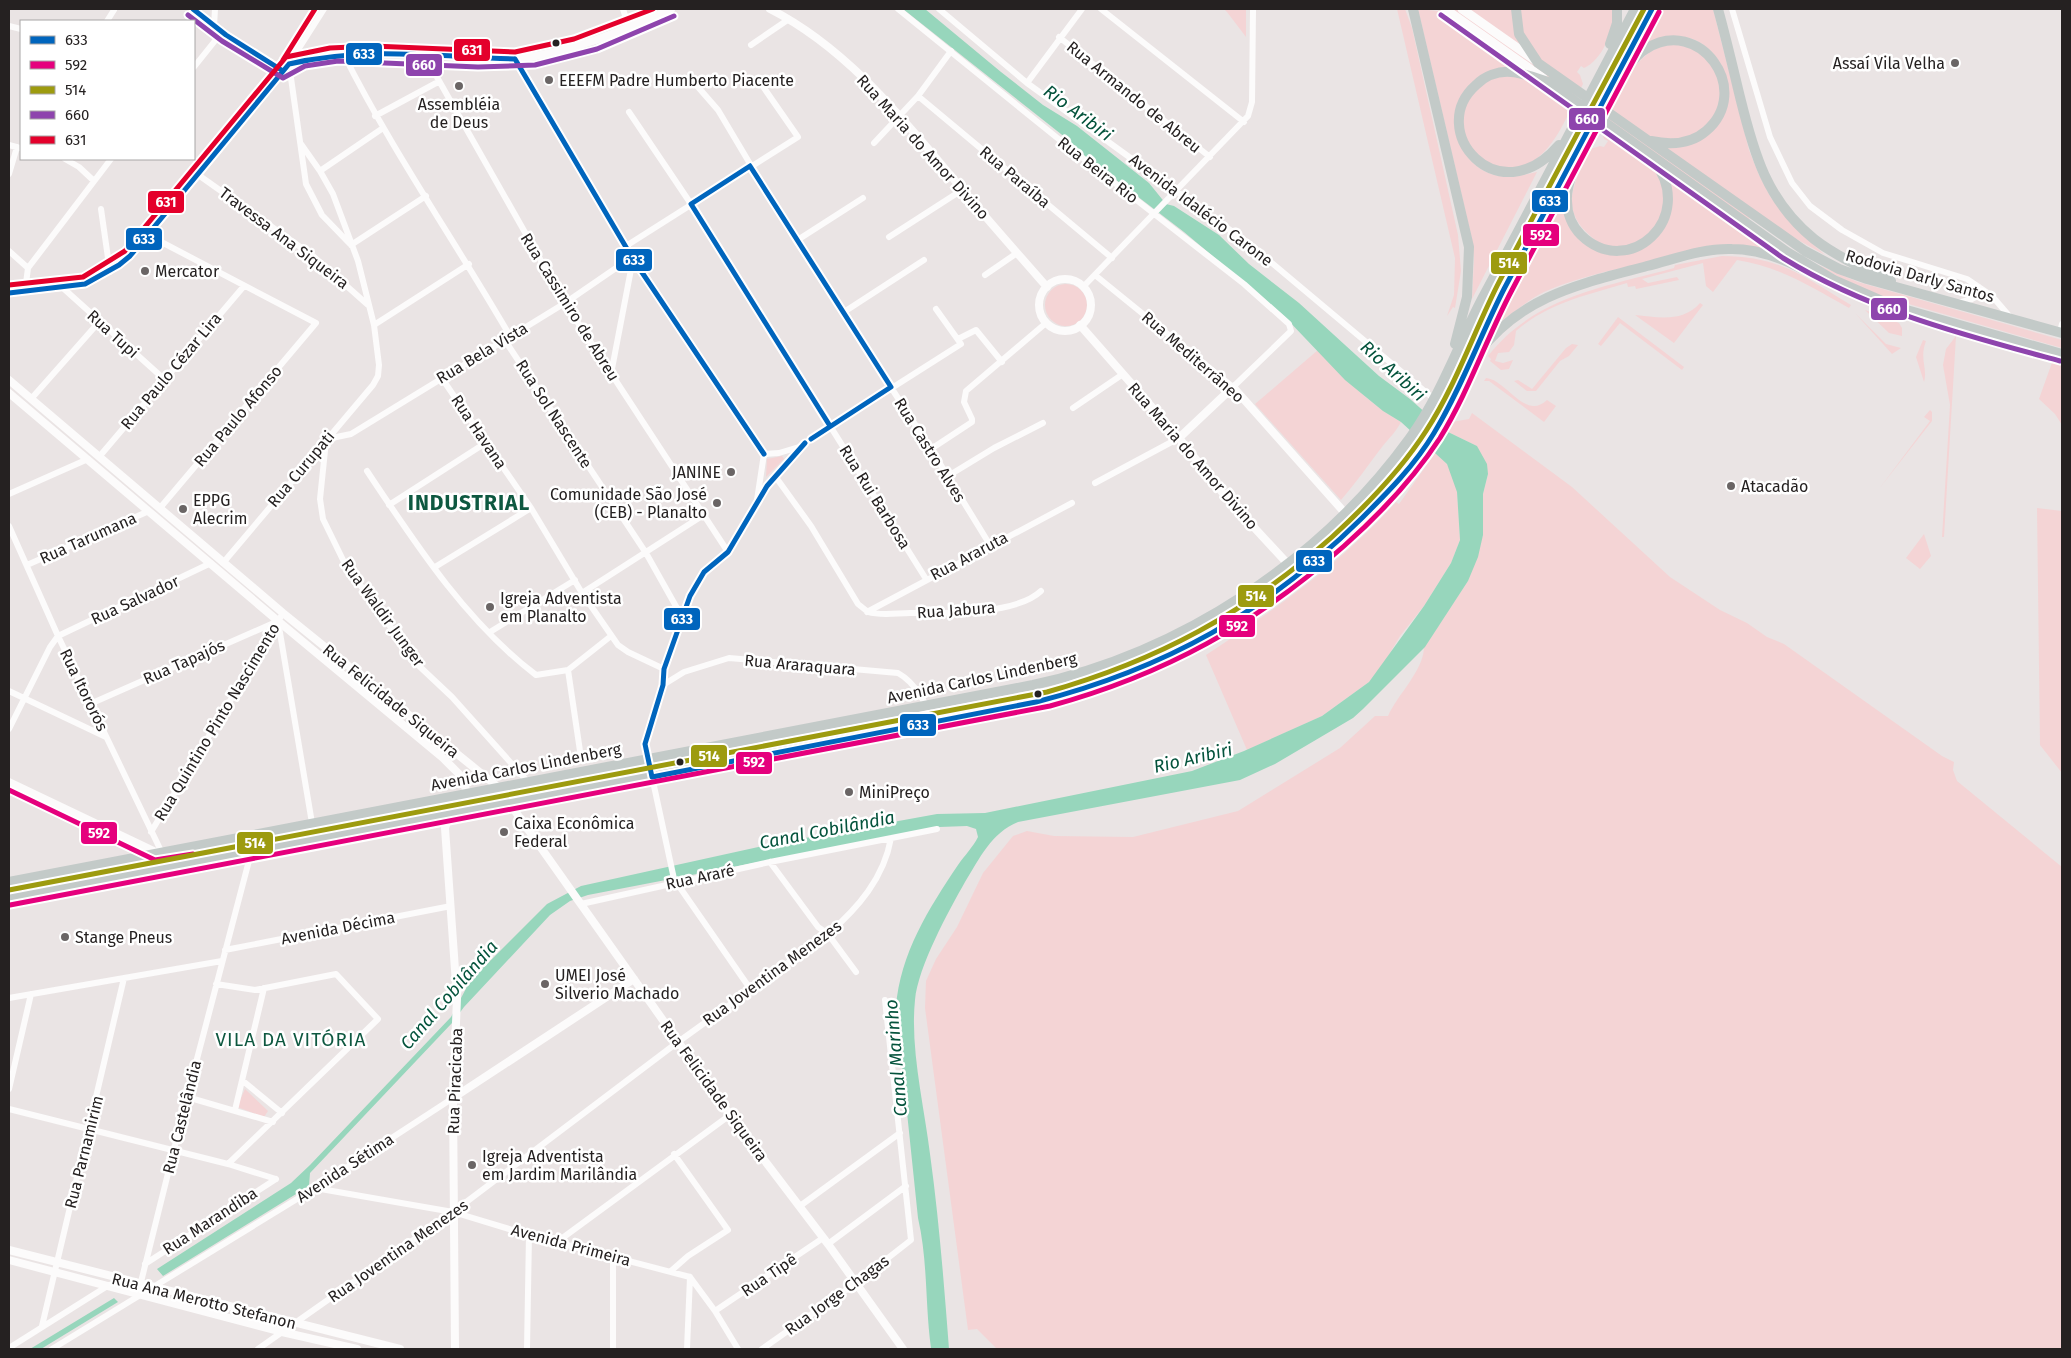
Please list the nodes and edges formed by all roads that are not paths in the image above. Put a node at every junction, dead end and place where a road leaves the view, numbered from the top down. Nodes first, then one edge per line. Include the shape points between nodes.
1 (194, 9) edge
2 (215, 9) edge
3 (324, 9) edge
4 (623, 9) edge
5 (671, 9) edge
6 (770, 9) edge
7 (898, 9) edge
8 (939, 9) edge
9 (1082, 9) edge
10 (1101, 9) edge
11 (1252, 9) edge
12 (1413, 9) edge
13 (1445, 9) edge
14 (1462, 9) edge
15 (1516, 9) edge
16 (1617, 9) edge
17 (1635, 9) edge
18 (1652, 9) edge
19 (1718, 9) edge
20 (1732, 9) edge
21 (114, 10) dead end
22 (789, 19) junction
23 (108, 20) edge
24 (214, 26) junction
25 (629, 28) junction
26 (222, 32) junction
27 (1059, 37) junction
28 (751, 44) dead end
29 (951, 51) junction
30 (343, 53) junction
31 (424, 56) junction
32 (515, 59) junction
33 (1538, 63) junction
34 (289, 64) junction
35 (195, 66) edge
36 (283, 71) junction
37 (691, 78) dead end
38 (1598, 80) junction
39 (438, 82) junction
40 (1548, 82) junction
41 (1027, 83) junction
42 (764, 88) dead end
43 (1610, 89) junction
44 (918, 96) junction
45 (629, 112) dead end
46 (375, 116) junction
47 (900, 116) junction
48 (1244, 122) junction
49 (383, 128) junction
50 (1570, 133) junction
51 (1646, 139) junction
52 (874, 143) dead end
53 (301, 144) junction
54 (9, 145) edge
55 (19, 147) edge
56 (1579, 147) junction
57 (1645, 151) junction
58 (1210, 158) junction
59 (67, 160) edge
60 (110, 160) edge
61 (750, 166) junction
62 (320, 171) junction
63 (9, 174) edge
64 (197, 174) junction
65 (94, 181) junction
66 (962, 190) junction
67 (1178, 191) junction
68 (426, 196) junction
69 (863, 198) dead end
70 (690, 204) junction
71 (102, 209) dead end
72 (1155, 214) junction
73 (1749, 219) junction
74 (148, 235) junction
75 (889, 237) dead end
76 (796, 241) junction
77 (351, 245) junction
78 (626, 246) junction
79 (9, 251) edge
80 (1017, 253) junction
81 (632, 258) junction
82 (1112, 258) junction
83 (924, 260) dead end
84 (469, 264) junction
85 (28, 268) junction
86 (110, 272) junction
87 (985, 275) dead end
88 (1095, 276) junction
89 (244, 286) junction
90 (1978, 286) junction
91 (1047, 287) junction
92 (63, 288) junction
93 (1083, 288) junction
94 (26, 291) junction
95 (1917, 292) junction
96 (9, 293) edge
97 (1871, 298) junction
98 (565, 303) junction
99 (1958, 303) junction
100 (368, 305) junction
101 (936, 309) dead end
102 (844, 312) junction
103 (2011, 318) junction
104 (99, 322) junction
105 (1046, 323) junction
106 (374, 325) junction
107 (1080, 325) junction
108 (2061, 330) edge
109 (507, 338) junction
110 (958, 339) junction
111 (2062, 354) edge
112 (1002, 362) junction
113 (1448, 371) junction
114 (1466, 372) junction
115 (611, 374) junction
116 (1123, 374) junction
117 (441, 377) junction
118 (164, 379) junction
119 (9, 380) edge
120 (891, 387) junction
121 (1233, 387) junction
122 (9, 393) edge
123 (31, 399) junction
124 (1431, 404) junction
125 (1073, 408) dead end
126 (1043, 423) dead end
127 (830, 426) junction
128 (1179, 438) junction
129 (327, 439) junction
130 (487, 442) junction
131 (805, 443) junction
132 (931, 449) junction
133 (786, 452) junction
134 (764, 454) junction
135 (98, 457) junction
136 (88, 459) junction
137 (790, 459) junction
138 (367, 471) dead end
139 (761, 476) junction
140 (775, 476) junction
141 (948, 476) junction
142 (769, 483) junction
143 (1095, 483) dead end
144 (9, 494) edge
145 (1072, 503) dead end
146 (389, 505) junction
147 (160, 508) junction
148 (531, 508) junction
149 (754, 509) junction
150 (149, 511) junction
151 (1344, 512) junction
152 (702, 516) junction
153 (9, 526) edge
154 (990, 545) junction
155 (728, 552) junction
156 (646, 554) junction
157 (211, 563) junction
158 (224, 563) junction
159 (1287, 563) junction
160 (27, 565) junction
161 (435, 567) junction
162 (1299, 576) junction
163 (926, 579) junction
164 (575, 580) junction
165 (1041, 591) dead end
166 (582, 593) junction
167 (867, 612) junction
168 (283, 613) junction
169 (682, 617) junction
170 (278, 621) junction
171 (490, 632) junction
172 (58, 636) junction
173 (611, 636) junction
174 (664, 669) junction
175 (568, 670) junction
176 (663, 685) junction
177 (9, 691) edge
178 (24, 698) junction
179 (90, 704) junction
180 (927, 706) junction
181 (934, 722) junction
182 (9, 730) edge
183 (106, 737) junction
184 (580, 751) dead end
185 (647, 760) junction
186 (652, 777) junction
187 (9, 782) edge
188 (528, 782) junction
189 (498, 787) junction
190 (467, 794) junction
191 (510, 804) junction
192 (471, 810) junction
193 (451, 815) junction
194 (312, 823) junction
195 (937, 829) dead end
196 (151, 832) junction
197 (891, 838) junction
198 (160, 853) junction
199 (251, 853) junction
200 (770, 862) junction
201 (674, 881) junction
202 (9, 882) edge
203 (9, 898) edge
204 (581, 902) junction
205 (451, 906) junction
206 (828, 934) junction
207 (224, 950) junction
208 (222, 961) junction
209 (856, 972) dead end
210 (124, 978) junction
211 (634, 979) junction
212 (216, 984) junction
213 (264, 988) junction
214 (750, 990) junction
215 (31, 994) junction
216 (9, 998) edge
217 (885, 1000) dead end
218 (678, 1042) junction
219 (243, 1080) junction
220 (9, 1089) edge
221 (186, 1097) junction
222 (453, 1098) junction
223 (9, 1109) edge
224 (235, 1110) junction
225 (282, 1113) junction
226 (730, 1115) junction
227 (273, 1122) junction
228 (90, 1130) junction
229 (900, 1133) junction
230 (174, 1152) junction
231 (674, 1154) junction
232 (228, 1164) junction
233 (906, 1186) junction
234 (315, 1188) junction
235 (800, 1206) junction
236 (454, 1212) junction
237 (529, 1235) junction
238 (826, 1241) junction
239 (557, 1242) junction
240 (9, 1250) edge
241 (613, 1257) junction
242 (9, 1260) edge
243 (56, 1262) junction
244 (145, 1264) junction
245 (671, 1271) junction
246 (54, 1272) junction
247 (690, 1277) junction
248 (856, 1283) junction
249 (109, 1285) junction
250 (140, 1285) junction
251 (150, 1287) junction
252 (138, 1294) junction
253 (715, 1311) junction
254 (294, 1324) junction
255 (42, 1326) junction
256 (282, 1332) junction
257 (9, 1348) edge
258 (899, 1348) edge
259 (52, 1349) edge
260 (258, 1349) edge
261 (357, 1349) edge
262 (400, 1349) edge
263 (455, 1349) edge
264 (527, 1349) edge
265 (613, 1349) edge
266 (687, 1349) edge
267 (738, 1349) edge
268 (762, 1349) edge

1 - 24 street
2 - 24 street
3 - 34 street
4 - 25 street
5 - 25 street
6 - 22 street, Rua Maria do Amor Divino
7 - 29 street, Rua Beira Rio
8 - 41 street, Avenida Idalécio Carone
9 - 27 street
10 - 48 street
11 - 48 street via 1252,102
12 - 113 main road via 1469,247 1467,297
13 - 40 main road
14 - 33 main road
15 - 33 main road via 1519,34
16 - 38 main road via 1616,29
17 - 38 main road, Avenida Carlos Lindenberg
18 - 43 main road, Avenida Carlos Lindenberg
19 - 95 main road via 1754,150 1777,198 1797,223 1830,250
20 - 90 street via 1770,137 1784,170 1805,201 1819,215 1883,253 1967,279
21 - 23 street
22 - 28 street
22 - 47 street, Rua Maria do Amor Divino via 847,62
24 - 26 street
25 - 32 street via 557,52
26 - 35 street
26 - 36 street
27 - 41 street
27 - 58 street, Rua Armando de Abreu
29 - 44 street
29 - 72 street, Rua Beira Rio
30 - 31 street
30 - 34 street
30 - 46 street, Rua Sol Nascente
31 - 32 street
31 - 39 street, Rua Cassimiro de Abreu
32 - 78 street
33 - 51 main road
34 - 36 street
34 - 53 street
36 - 64 street
37 - 61 street, Rua Castro Alves via 718,110
38 - 50 main road, Avenida Carlos Lindenberg
39 - 46 street
39 - 98 street, Rua Cassimiro de Abreu
40 - 50 main road via 1506,72 1488,76 1466,96 1460,113 1462,137 1482,164 1495,171 1518,172 1544,161
40 - 57 main road
41 - 67 street, Avenida Idalécio Carone
42 - 61 street via 798,136
43 - 51 main road via 1636,57 1660,42 1687,42 1706,52 1714,61 1722,75 1724,96 1719,116 1711,127 1694,139 1680,143
43 - 56 main road, Avenida Carlos Lindenberg
44 - 47 street
44 - 82 street, Rua Paraíba
45 - 70 street, Rua Rui Barbosa
46 - 49 street, Rua Sol Nascente
47 - 52 street
47 - 66 street, Rua Maria do Amor Divino
48 - 58 street
49 - 62 street
49 - 68 street, Rua Sol Nascente
50 - 113 main road, Avenida Carlos Lindenberg
51 - 73 main road
53 - 62 street
53 - 77 street via 306,184 314,202 331,227
54 - 55 street
55 - 63 street
56 - 57 main road via 1568,189 1567,208 1578,232 1603,248 1619,250 1638,246 1654,235 1665,218 1667,186 1659,168
56 - 114 main road, Avenida Carlos Lindenberg via 1496,305
57 - 73 main road
58 - 67 street
59 - 65 street
60 - 65 street
61 - 70 street
61 - 76 street, Rua Castro Alves
62 - 77 street via 333,194
64 - 74 street
64 - 100 street, Travessa Ana Siqueira via 313,256
65 - 85 street
66 - 75 street
66 - 80 street, Rua Maria do Amor Divino
67 - 72 street
67 - 124 street, Avenida Idalécio Carone via 1248,243
68 - 77 street
68 - 84 street, Rua Sol Nascente
69 - 76 street
70 - 78 street
70 - 127 street, Rua Rui Barbosa
71 - 86 street
72 - 82 street
72 - 121 street, Rua Beira Rio via 1289,324 1290,334
73 - 95 main road, Rodovia Darly Santos via 1839,269
73 - 97 main road, Rodovia Darly Santos via 1816,270
74 - 86 street
74 - 89 street
76 - 102 street, Rua Castro Alves
77 - 100 street
78 - 81 street
79 - 85 street
80 - 87 street
80 - 91 street, Rua Maria do Amor Divino
81 - 98 street, Rua Bela Vista
81 - 115 street
81 - 134 street
82 - 88 street
83 - 102 street
84 - 106 street
84 - 109 street, Rua Sol Nascente
85 - 94 street
86 - 92 street via 85,284
88 - 93 street
88 - 121 street, Rua Mediterrâneo
89 - 118 street, Rua Paulo Cézar Lira
89 - 147 street, Rua Paulo Afonso via 316,323
90 - 99 street via 1981,293
90 - 103 street via 1992,296
91 - 93 street via 1055,281 1065,280
91 - 105 street via 1039,305
92 - 94 street
92 - 104 street, Rua Tupi
93 - 107 street via 1090,310
94 - 96 street
95 - 99 main road, Rodovia Darly Santos
97 - 111 main road, Rodovia Darly Santos
97 - 114 main road via 1833,286 1770,255 1730,249 1700,252 1571,287 1542,299 1515,315 1496,332
98 - 109 street, Rua Bela Vista
98 - 115 street, Rua Cassimiro de Abreu
99 - 103 main road, Rodovia Darly Santos
100 - 106 street
101 - 110 street
102 - 120 street, Rua Castro Alves
103 - 108 main road, Rodovia Darly Santos
104 - 118 street, Rua Tupi
104 - 123 street
105 - 107 street via 1063,331
105 - 112 street
106 - 129 street, Rua Curupati via 378,376
107 - 116 street, Rua Maria do Amor Divino
109 - 117 street, Rua Bela Vista
109 - 156 street, Rua Sol Nascente
110 - 112 street via 976,330
110 - 120 street via 961,344
112 - 132 street via 964,396 972,422
113 - 124 main road, Avenida Carlos Lindenberg
114 - 162 main road, Avenida Carlos Lindenberg via 1424,446 1368,512
115 - 152 street, Rua Cassimiro de Abreu
116 - 125 street
116 - 128 street, Rua Maria do Amor Divino
117 - 129 street, Rua Bela Vista via 351,434
117 - 130 street, Rua Havana
118 - 135 street, Rua Paulo Cézar Lira
119 - 123 street, Rua Felicidade Siqueira
120 - 127 street
120 - 132 street, Rua Castro Alves
121 - 128 street
121 - 151 street, Rua Mediterrâneo
122 - 136 street, Rua Felicidade Siqueira
123 - 135 street, Rua Felicidade Siqueira
124 - 151 main road, Avenida Carlos Lindenberg via 1411,437 1383,472
126 - 141 street
127 - 131 street
127 - 163 street, Rua Rui Barbosa
128 - 143 street
128 - 159 street, Rua Maria do Amor Divino via 1226,497
129 - 158 street, Rua Curupati
129 - 188 street, Rua Waldir Junger via 320,499 323,519 345,564 418,665 452,697
130 - 146 street
130 - 148 street, Rua Havana
131 - 133 street
131 - 137 street
132 - 141 street, Rua Castro Alves
133 - 134 street
133 - 137 street
134 - 139 street
135 - 147 street, Rua Felicidade Siqueira
136 - 144 street
136 - 150 street, Rua Felicidade Siqueira
137 - 140 street
138 - 146 street
139 - 142 street via 764,482
139 - 149 street
140 - 142 street
140 - 167 street via 811,526 858,604
141 - 154 street, Rua Castro Alves
142 - 149 street
145 - 154 street, Rua Araruta
146 - 161 street
147 - 158 street, Rua Felicidade Siqueira
148 - 161 street
148 - 164 street, Rua Havana
149 - 155 street
150 - 157 street, Rua Felicidade Siqueira
150 - 160 street, Rua Tarumana
151 - 159 main road, Avenida Carlos Lindenberg
152 - 155 street, Rua Cassimiro de Abreu
152 - 156 street
153 - 160 street, Rua Itororós
154 - 163 street, Rua Araruta
155 - 169 street via 704,572
156 - 166 street
156 - 169 street, Rua Sol Nascente
157 - 170 street, Rua Felicidade Siqueira
157 - 172 street, Rua Salvador
158 - 168 street, Rua Felicidade Siqueira
159 - 162 main road
159 - 180 main road, Avenida Carlos Lindenberg via 1214,614 1132,655 1051,681
160 - 172 street, Rua Itororós
161 - 171 street via 457,597
162 - 181 main road, Avenida Carlos Lindenberg via 1223,629 1133,674 1048,699
163 - 167 street, Rua Araruta
164 - 166 street, Rua Havana
164 - 171 street
165 - 167 street, Rua Jabura via 1026,601 980,611
166 - 173 street, Rua Havana
168 - 170 street, Rua Quintino Pinto Nascimento
168 - 189 street, Rua Felicidade Siqueira
169 - 174 street
170 - 179 street, Rua Tapajós
170 - 190 street, Rua Felicidade Siqueira via 448,762 462,777
170 - 194 street
170 - 196 street, Rua Quintino Pinto Nascimento
171 - 175 street via 536,675
172 - 178 street
172 - 179 street, Rua Itororós
173 - 174 street, Rua Havana via 628,652
173 - 175 street
174 - 176 street
175 - 184 street
176 - 180 street, Rua Araraquara via 684,672 729,658 898,673 908,679
176 - 185 street via 645,744
177 - 178 street
178 - 182 street
178 - 183 street
179 - 183 street, Rua Itororós
180 - 181 street, Rua Araraquara
180 - 185 main road, Avenida Carlos Lindenberg
181 - 186 main road, Avenida Carlos Lindenberg
183 - 196 street, Rua Itororós
185 - 186 street
185 - 188 main road, Avenida Carlos Lindenberg
186 - 191 main road, Avenida Carlos Lindenberg
186 - 201 street
187 - 198 street
188 - 189 main road, Avenida Carlos Lindenberg
189 - 190 main road, Avenida Carlos Lindenberg
189 - 191 street, Rua Felicidade Siqueira
190 - 192 main road
190 - 193 street
190 - 194 main road, Avenida Carlos Lindenberg
191 - 192 main road, Avenida Carlos Lindenberg
191 - 204 street, Rua Felicidade Siqueira
192 - 193 main road, Avenida Carlos Lindenberg
193 - 199 main road, Avenida Carlos Lindenberg
193 - 205 street, Rua Piracicaba via 445,828
194 - 198 main road, Avenida Carlos Lindenberg
195 - 197 street, Rua Araré
196 - 198 street, Rua Itororós
197 - 200 street, Rua Araré
197 - 206 street, Rua Joventina Menezes via 888,856 873,885 859,905
198 - 202 main road, Avenida Carlos Lindenberg
199 - 203 main road, Avenida Carlos Lindenberg
199 - 207 street, Rua Castelândia
200 - 201 street, Rua Araré
200 - 206 street via 818,927
201 - 204 street, Rua Araré
201 - 214 street
204 - 211 street, Rua Felicidade Siqueira
205 - 207 street, Avenida Décima
205 - 222 street, Rua Piracicaba via 457,1002
206 - 209 street
206 - 214 street, Rua Joventina Menezes
207 - 208 street, Rua Castelândia
208 - 210 street
208 - 212 street, Rua Castelândia
210 - 215 street
210 - 228 street, Rua Parnamirim
211 - 218 street, Rua Felicidade Siqueira
211 - 222 street, Avenida Sétima
212 - 213 street via 248,990
212 - 221 street, Rua Castelândia
213 - 219 street
213 - 225 street via 336,974 378,1019
214 - 218 street, Rua Joventina Menezes
215 - 216 street
215 - 220 street
217 - 229 street
218 - 226 street, Rua Felicidade Siqueira
218 - 236 street, Rua Joventina Menezes
219 - 224 street
219 - 225 street
221 - 224 street
221 - 230 street, Rua Castelândia
222 - 234 street, Avenida Sétima
222 - 236 street, Rua Piracicaba
223 - 228 street
224 - 227 street
225 - 227 street
226 - 231 street
226 - 235 street, Rua Felicidade Siqueira
227 - 232 street
228 - 230 street
228 - 243 street, Rua Parnamirim
229 - 233 street
229 - 235 street
230 - 232 street
230 - 244 street, Rua Castelândia
231 - 239 street
231 - 245 street via 728,1230
232 - 244 street, Rua Marandiba via 276,1179
233 - 238 street, Rua Tipê
233 - 248 street, Rua Jorge Chagas via 912,1240
234 - 236 street, Avenida Primeira
234 - 251 street, Avenida Sétima
235 - 238 street, Rua Felicidade Siqueira
236 - 237 street, Avenida Primeira
236 - 254 street, Rua Joventina Menezes
236 - 263 street, Rua Piracicaba
237 - 239 street, Avenida Primeira
237 - 264 street
238 - 248 street, Rua Felicidade Siqueira
238 - 253 street, Rua Tipê
239 - 241 street, Avenida Primeira
240 - 243 street, Rua Ana Merotto Stefanon
241 - 245 street, Avenida Primeira
241 - 265 street
242 - 246 street, Rua Ana Merotto Stefanon
243 - 246 street, Rua Parnamirim
243 - 250 street, Rua Ana Merotto Stefanon
244 - 250 street, Rua Castelândia
245 - 247 street, Avenida Primeira
246 - 249 street, Rua Ana Merotto Stefanon
246 - 255 street, Rua Parnamirim
247 - 253 street
247 - 266 street
248 - 258 street, Rua Felicidade Siqueira
248 - 268 street, Rua Jorge Chagas
249 - 252 street, Rua Ana Merotto Stefanon
249 - 255 street
250 - 251 street, Rua Ana Merotto Stefanon
250 - 252 street, Rua Castelândia
251 - 252 street, Avenida Sétima
251 - 254 street, Rua Ana Merotto Stefanon
252 - 256 street, Rua Ana Merotto Stefanon
252 - 259 street, Avenida Sétima
253 - 267 street
254 - 256 street, Rua Joventina Menezes
254 - 262 street, Rua Ana Merotto Stefanon
255 - 257 street
256 - 260 street, Rua Joventina Menezes
256 - 261 street, Rua Ana Merotto Stefanon

